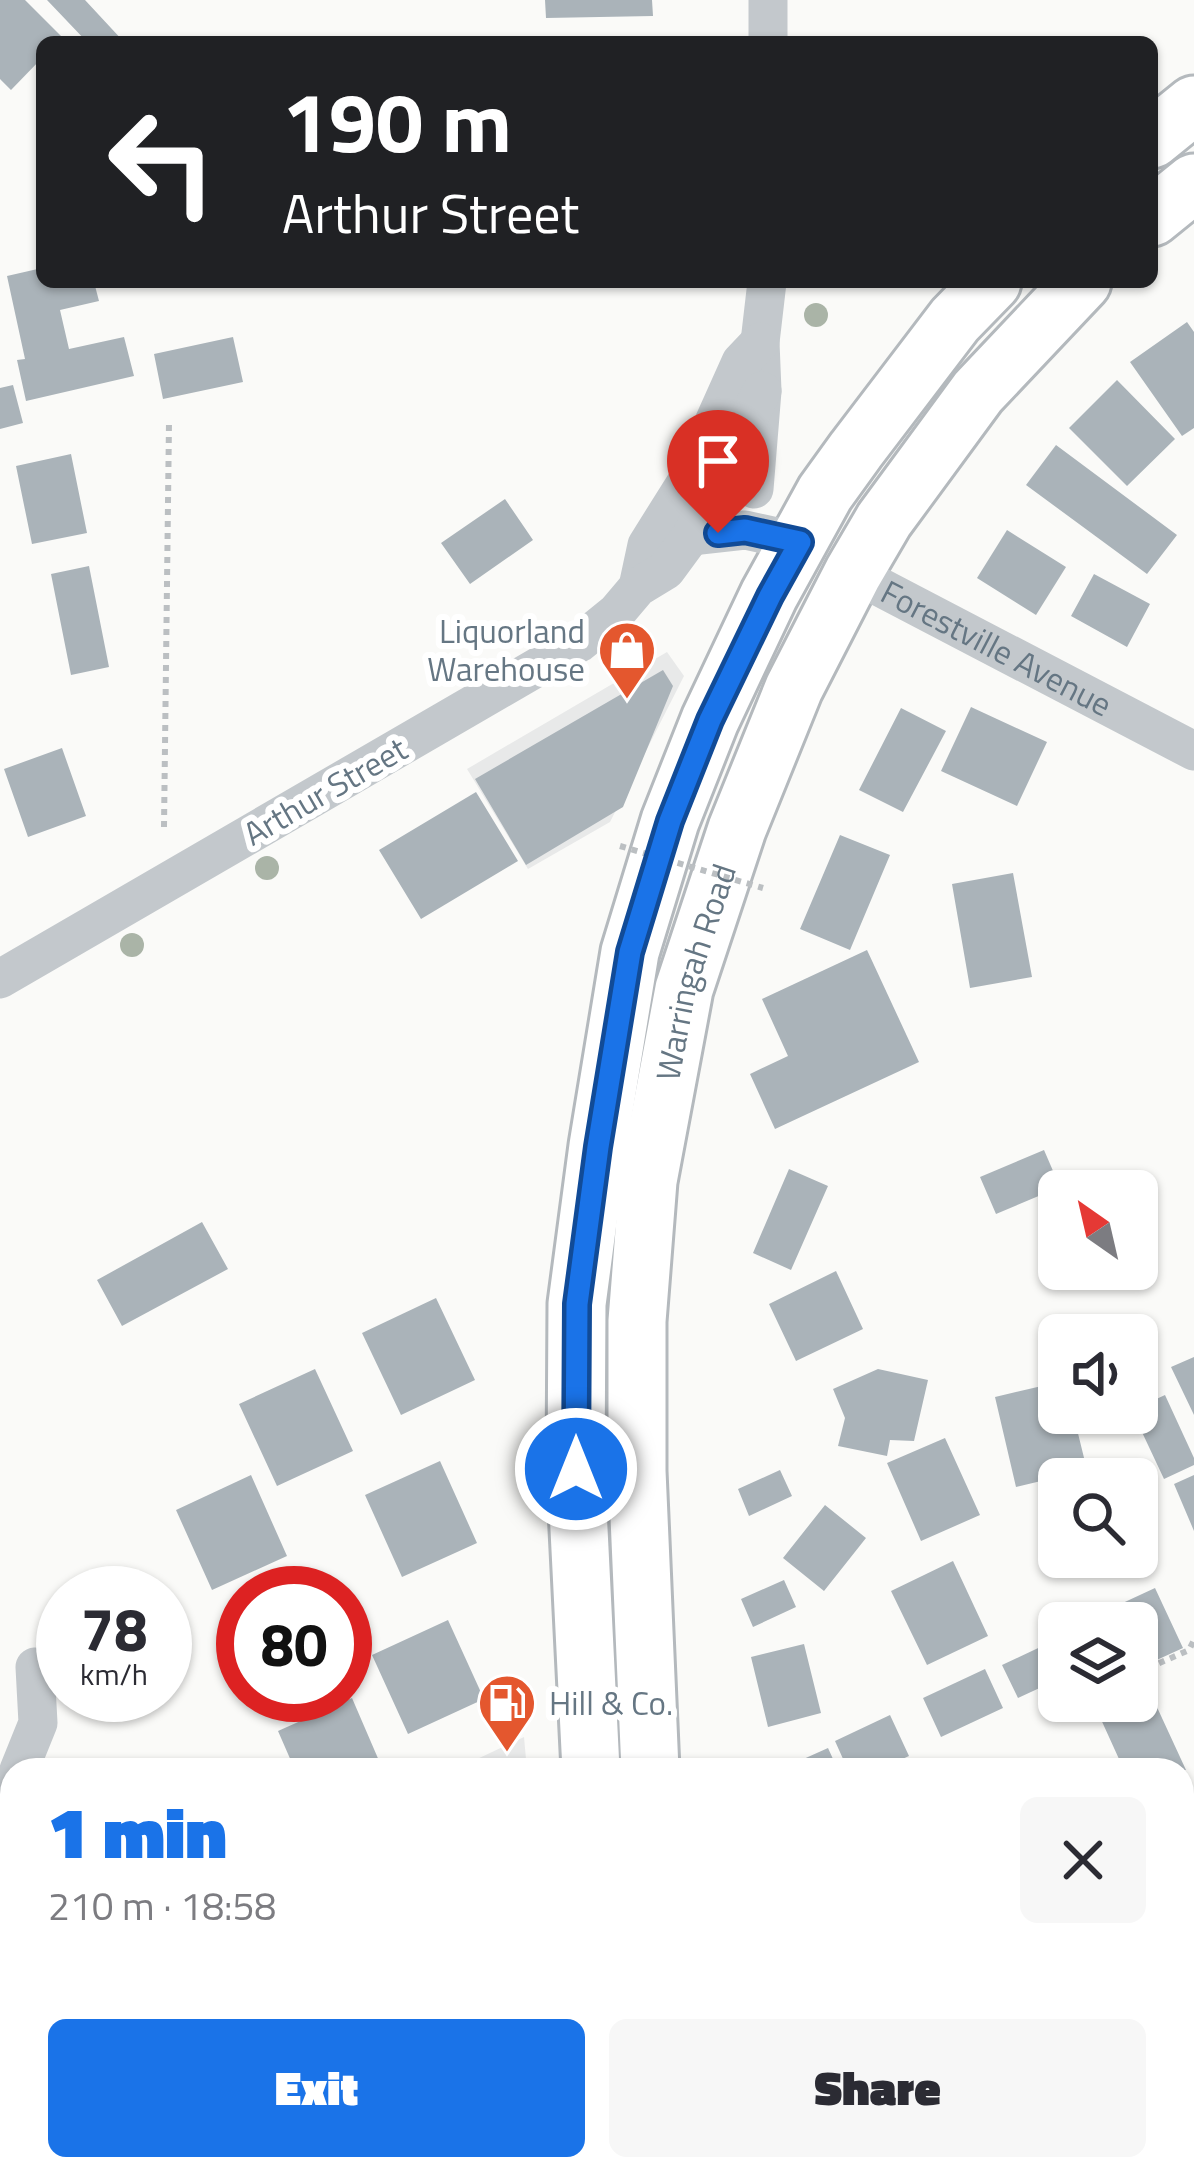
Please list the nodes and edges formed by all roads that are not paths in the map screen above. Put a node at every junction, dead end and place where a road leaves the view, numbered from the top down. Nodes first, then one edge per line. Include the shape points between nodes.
1 (768, 0) edge
2 (768, 36) edge
3 (1194, 105) edge
4 (1158, 134) edge
5 (1194, 183) edge
6 (1158, 212) edge
7 (766, 288) edge
8 (986, 288) edge
9 (1076, 288) edge
10 (760, 342) junction
11 (721, 483) junction
12 (691, 536) junction
13 (800, 542) junction
14 (853, 573) junction
15 (638, 587) junction
16 (1194, 751) edge
17 (0, 979) edge
18 (35, 1667) dead end
19 (24, 1758) edge
20 (590, 1758) edge
21 (649, 1758) edge

1 - 2 street
3 - 4 highway
5 - 6 highway
7 - 10 street
8 - 13 highway, Warringah Road via 908,379
9 - 14 highway, Warringah Road via 978,392
10 - 11 street via 762,392
10 - 11 street via 741,362
11 - 12 street, Arthur Street
11 - 13 street via 779,501
11 - 15 street, Arthur Street via 647,545
12 - 13 street via 745,530
12 - 15 street, Arthur Street via 666,570
13 - 14 highway, Forestville Avenue
13 - 20 highway, Warringah Road via 710,720 630,952 577,1304
14 - 16 street, Forestville Avenue
14 - 21 highway, Warringah Road via 794,688 737,829 684,988 648,1181 637,1472
15 - 17 street, Arthur Street via 598,628 540,667
18 - 19 street via 38,1723

